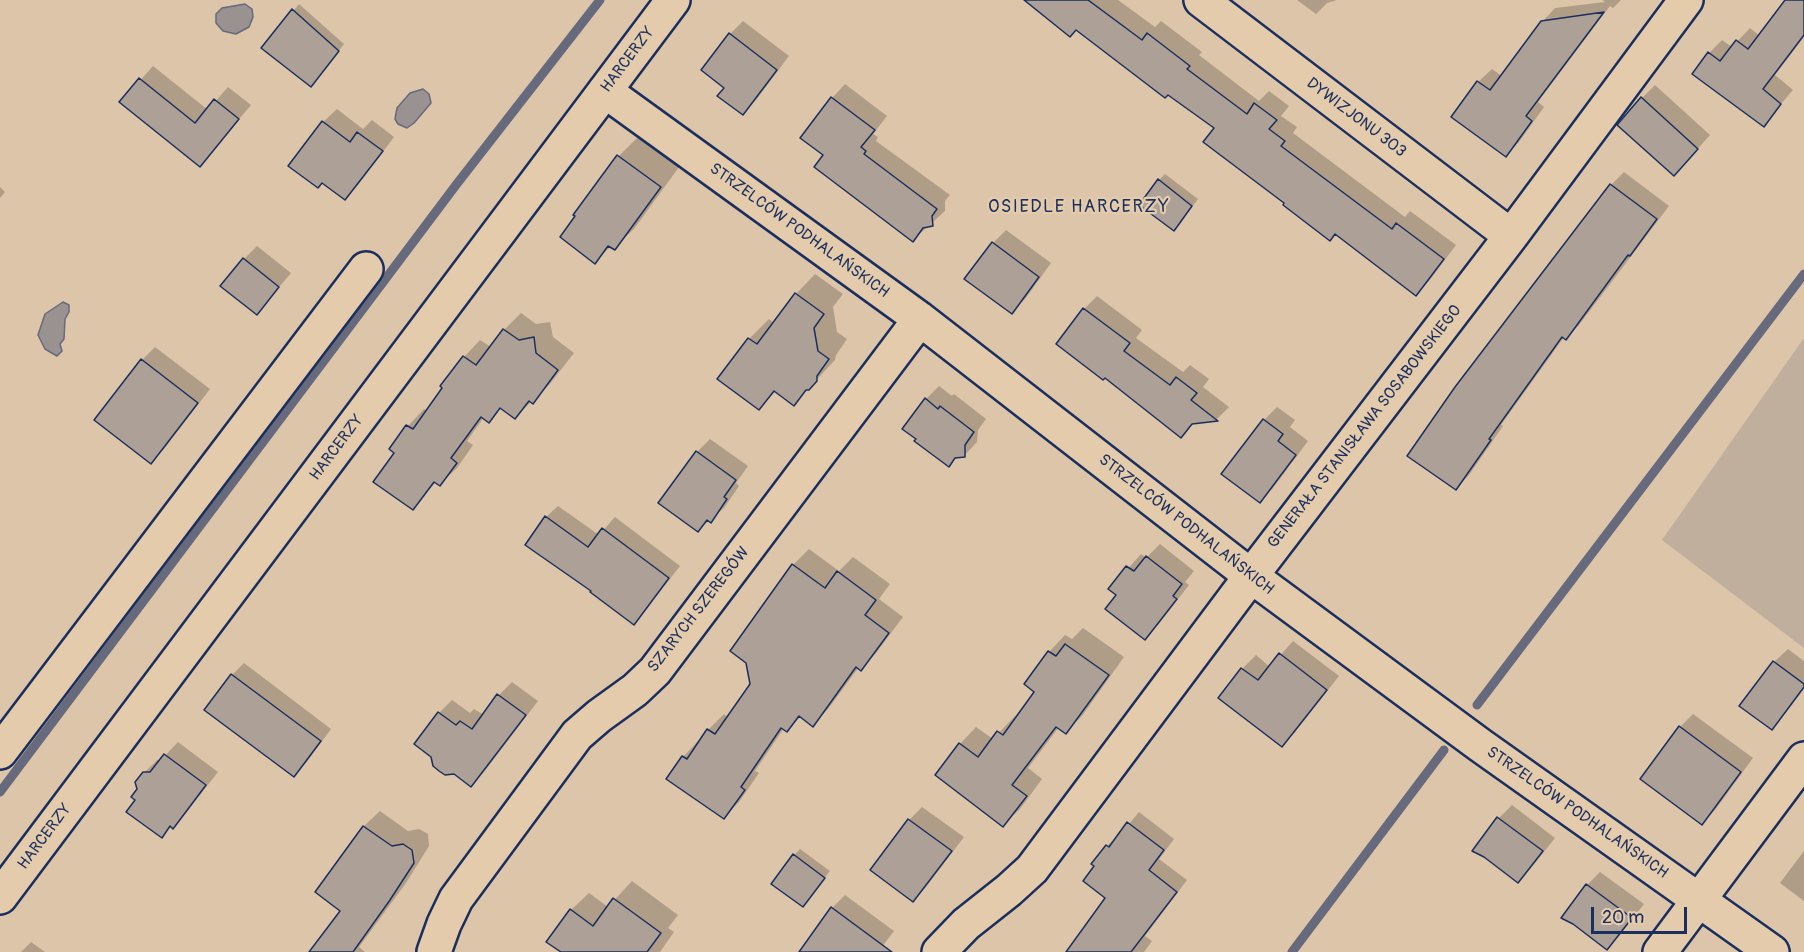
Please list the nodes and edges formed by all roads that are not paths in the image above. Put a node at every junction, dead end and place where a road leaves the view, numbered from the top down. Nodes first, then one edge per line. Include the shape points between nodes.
1 (673, 0) edge
2 (1201, 0) edge
3 (1686, 0) edge
4 (605, 91) junction
5 (1511, 236) junction
6 (366, 269) dead end
7 (920, 319) junction
8 (1251, 576) junction
9 (0, 752) edge
10 (1804, 759) edge
11 (0, 897) edge
12 (1699, 898) junction
13 (434, 952) edge
14 (939, 952) edge
15 (1660, 952) edge
16 (1772, 952) edge

1 - 4 street, HARCERZY
2 - 5 street, DYWIZJONU 303
3 - 5 street, GENERAŁA STANISŁAWA SOSABOWSKIEGO
4 - 7 street, STRZELCÓW PODHALAŃSKICH
4 - 11 street, HARCERZY
5 - 8 street, GENERAŁA STANISŁAWA SOSABOWSKIEGO
6 - 9 street
7 - 8 street, STRZELCÓW PODHALAŃSKICH
7 - 13 street, SZARYCH SZEREGÓW via 655,671 577,735 456,899
8 - 12 street, STRZELCÓW PODHALAŃSKICH via 1480,745
8 - 14 street, GENERAŁA STANISŁAWA SOSABOWSKIEGO via 1032,869
10 - 12 street
12 - 15 street
12 - 16 street, STRZELCÓW PODHALAŃSKICH

